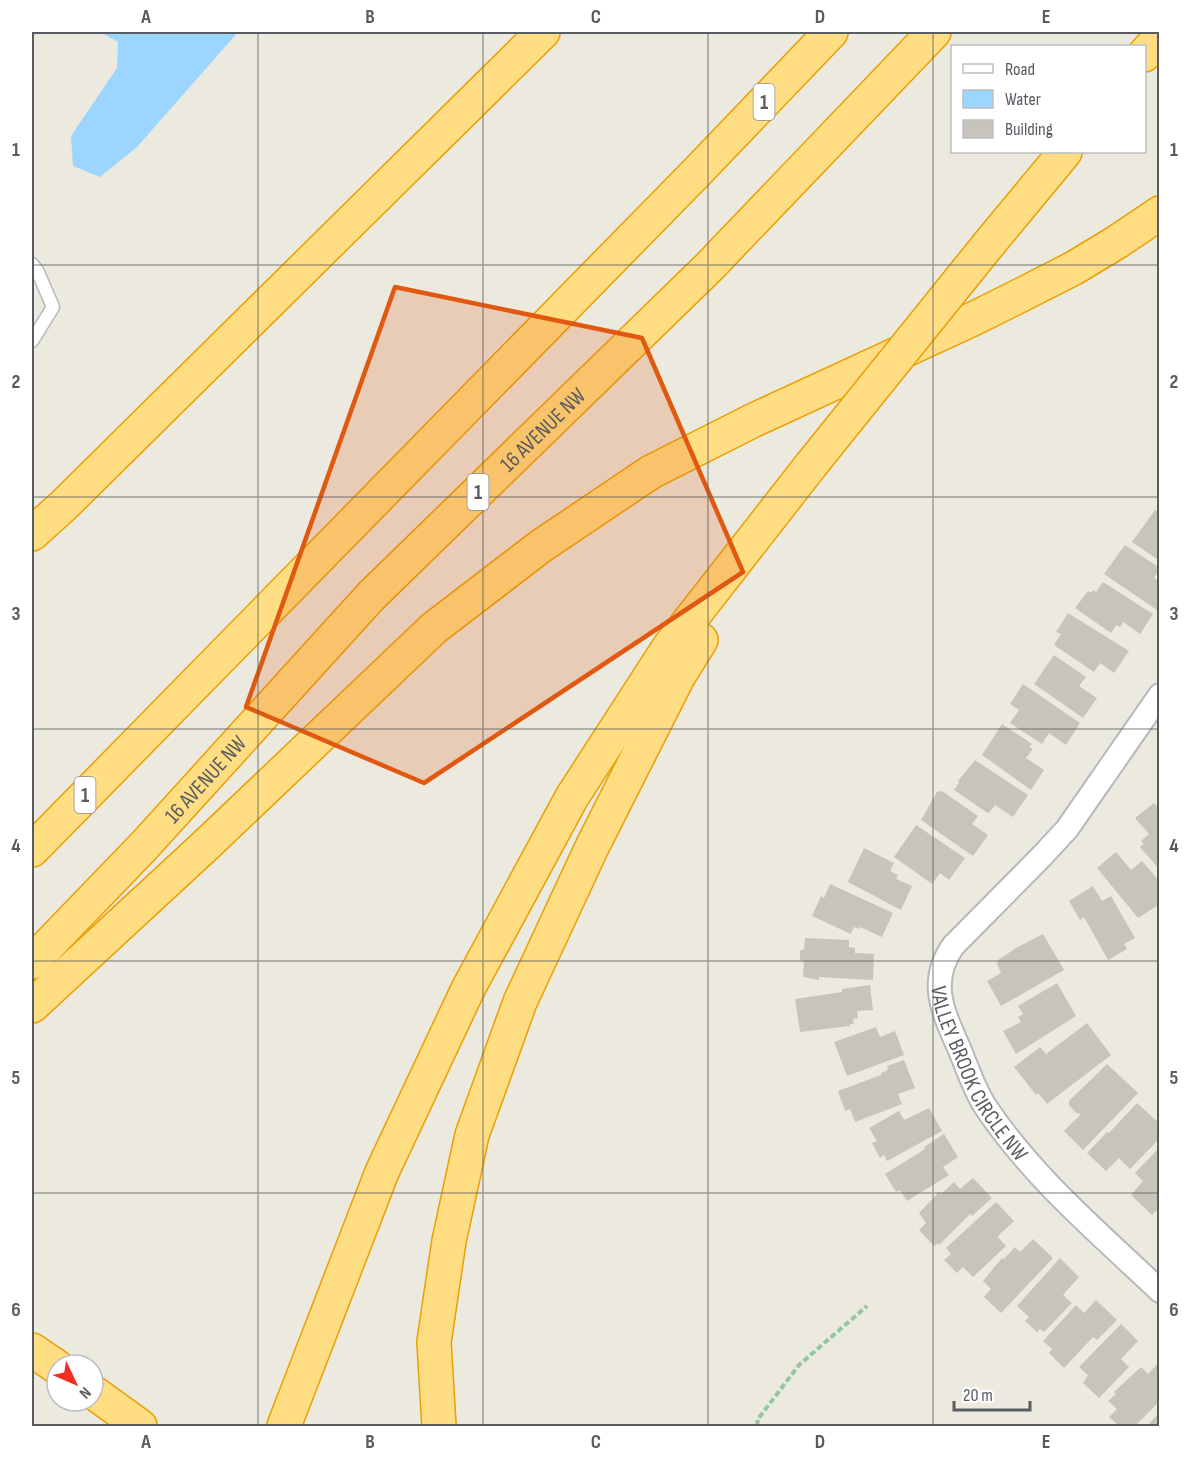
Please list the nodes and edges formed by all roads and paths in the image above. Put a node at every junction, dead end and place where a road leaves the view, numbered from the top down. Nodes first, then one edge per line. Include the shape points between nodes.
1 (543, 32) edge
2 (831, 32) edge
3 (934, 32) edge
4 (1160, 37) edge
5 (1146, 53) edge
6 (1064, 153) edge
7 (1160, 213) edge
8 (32, 264) edge
9 (32, 341) edge
10 (811, 465) junction
11 (32, 534) edge
12 (1160, 695) edge
13 (32, 850) edge
14 (32, 962) edge
15 (32, 1006) edge
16 (1160, 1291) edge
17 (867, 1306) dead end
18 (32, 1350) edge
19 (45, 1359) edge
20 (105, 1401) edge
21 (140, 1426) edge
22 (284, 1426) edge
23 (439, 1426) edge
24 (757, 1426) edge

1 - 11 highway
2 - 13 highway, 1
3 - 14 highway, 16 AVENUE NW / 1 via 710,266 371,596 143,847
4 - 5 highway
6 - 10 highway, bridge
7 - 15 highway via 1074,268 1029,291 651,472 541,546 434,628
8 - 9 lane via 53,306
10 - 22 highway via 669,647 572,797 468,989 382,1172
10 - 23 highway via 678,677 592,847 520,1002 472,1135 449,1241 434,1342
12 - 16 street, VALLEY BROOK CIRCLE NW via 1067,828 953,946 940,975 939,991 946,1017 984,1104 1002,1130 1029,1164
17 - 24 path via 800,1365 758,1419
18 - 19 highway
20 - 21 highway

